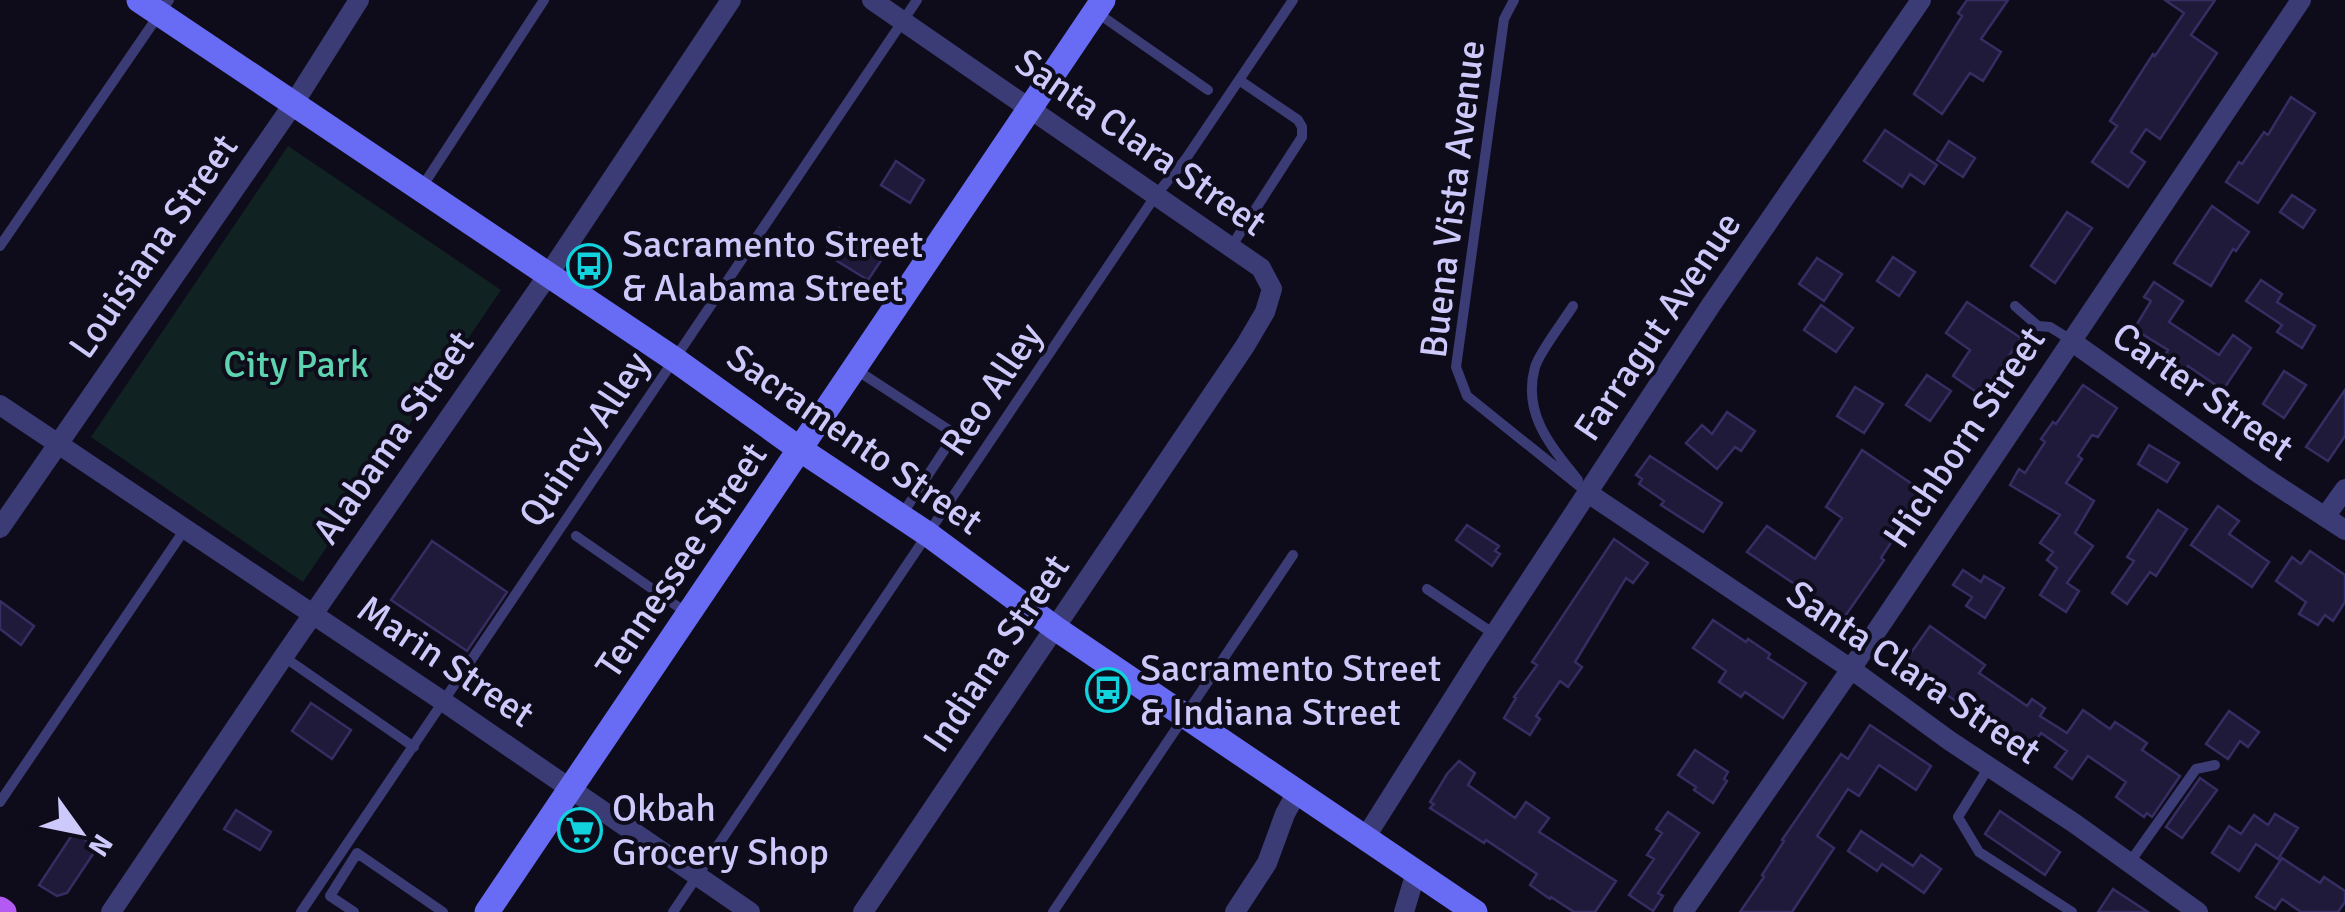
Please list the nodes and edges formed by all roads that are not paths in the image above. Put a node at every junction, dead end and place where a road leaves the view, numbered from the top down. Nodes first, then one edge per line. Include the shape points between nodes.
1 (359, 0) edge
2 (544, 0) edge
3 (731, 0) edge
4 (872, 0) edge
5 (917, 0) edge
6 (1293, 0) edge
7 (1514, 0) edge
8 (1921, 0) edge
9 (2301, 0) edge
10 (156, 5) edge
11 (1099, 6) edge
12 (903, 21) junction
13 (1239, 80) junction
14 (1208, 90) dead end
15 (294, 104) junction
16 (1030, 106) junction
17 (420, 190) junction
18 (1156, 194) junction
19 (0, 246) edge
20 (1230, 247) junction
21 (548, 275) junction
22 (1573, 306) dead end
23 (2014, 306) dead end
24 (2072, 341) junction
25 (674, 359) junction
26 (853, 368) junction
27 (0, 406) edge
28 (1186, 433) joint
29 (58, 444) junction
30 (800, 450) junction
31 (2345, 488) edge
32 (1588, 493) junction
33 (900, 516) junction
34 (2325, 517) junction
35 (0, 528) edge
36 (186, 528) junction
37 (2345, 530) edge
38 (929, 534) junction
39 (576, 536) dead end
40 (1294, 555) dead end
41 (1427, 589) dead end
42 (313, 614) junction
43 (688, 614) junction
44 (1055, 628) junction
45 (1494, 635) junction
46 (284, 656) junction
47 (1851, 669) junction
48 (444, 702) junction
49 (1185, 716) junction
50 (414, 747) junction
51 (1989, 766) junction
52 (2215, 766) dead end
53 (571, 789) junction
54 (1306, 798) junction
55 (0, 802) edge
56 (1366, 838) junction
57 (346, 846) junction
58 (357, 853) junction
59 (2129, 862) junction
60 (1416, 872) junction
61 (698, 876) junction
62 (316, 890) junction
63 (330, 896) junction
64 (110, 912) edge
65 (301, 912) edge
66 (354, 912) edge
67 (443, 912) edge
68 (487, 912) edge
69 (673, 912) edge
70 (750, 912) edge
71 (863, 912) edge
72 (1053, 912) edge
73 (1235, 912) edge
74 (1404, 912) edge
75 (1475, 912) edge
76 (1683, 912) edge
77 (2072, 912) edge
78 (2198, 912) edge

1 - 15 street, Louisiana Street
2 - 17 lane
3 - 21 street, Alabama Street
4 - 12 street, Santa Clara Street
5 - 12 lane, Quincy Alley
6 - 13 lane, Reo Alley
7 - 32 lane, Buena Vista Avenue via 1504,19 1456,367 1467,396
8 - 32 street, Farragut Avenue
9 - 24 street, Hichborn Street
10 - 15 main road, Sacramento Street
10 - 19 lane
11 - 14 lane
11 - 16 main road, Tennessee Street
12 - 16 street, Santa Clara Street
12 - 25 lane, Quincy Alley
13 - 18 lane, Reo Alley
13 - 20 lane via 1298,120 1302,136
15 - 17 main road, Sacramento Street
15 - 29 street, Louisiana Street
16 - 18 street, Santa Clara Street
16 - 26 main road, Tennessee Street
17 - 21 main road, Sacramento Street
18 - 20 street, Santa Clara Street
18 - 38 lane, Reo Alley
20 - 28 street, Santa Clara Street via 1261,268 1272,289 1265,312
21 - 25 main road, Sacramento Street
21 - 42 street, Alabama Street
22 - 32 lane via 1536,364 1531,399 1543,435
23 - 24 lane
24 - 34 street, Carter Street
24 - 47 street, Hichborn Street
25 - 30 main road, Sacramento Street
25 - 48 lane, Quincy Alley
26 - 30 main road, Tennessee Street
26 - 33 lane via 956,434
27 - 29 street, Marin Street
28 - 44 street, Indiana Street
29 - 35 street, Louisiana Street
29 - 36 street, Marin Street
30 - 33 main road, Sacramento Street
30 - 43 main road, Tennessee Street
31 - 34 street
32 - 45 street, Farragut Avenue
32 - 47 street, Santa Clara Street
33 - 38 main road, Sacramento Street
34 - 37 street, Carter Street
36 - 42 street, Marin Street
36 - 55 lane
38 - 44 main road, Sacramento Street
38 - 61 lane, Reo Alley
39 - 43 lane
40 - 49 lane
41 - 45 lane
42 - 46 street, Alabama Street
42 - 48 street, Marin Street
43 - 53 main road, Tennessee Street
44 - 49 main road, Sacramento Street
44 - 71 street, Indiana Street
45 - 56 street, Farragut Avenue
46 - 50 lane
46 - 64 street, Alabama Street
47 - 51 street, Santa Clara Street
47 - 76 street, Hichborn Street
48 - 50 lane, Quincy Alley
48 - 53 street, Marin Street
49 - 54 main road, Sacramento Street
49 - 72 lane
50 - 57 lane, Quincy Alley
51 - 59 street, Santa Clara Street
51 - 77 lane via 1958,817 1979,852
52 - 59 lane via 2196,769
53 - 61 street, Marin Street
53 - 68 main road, Tennessee Street
54 - 56 main road, Sacramento Street
54 - 73 street via 1285,814 1267,863
56 - 60 main road, Sacramento Street
57 - 58 lane
57 - 62 lane, Quincy Alley
58 - 63 lane
58 - 67 lane
59 - 78 street, Santa Clara Street
60 - 74 street
60 - 75 main road, Sacramento Street
61 - 69 lane, Reo Alley
61 - 70 street, Marin Street
62 - 63 lane
62 - 65 lane, Quincy Alley
63 - 66 lane

